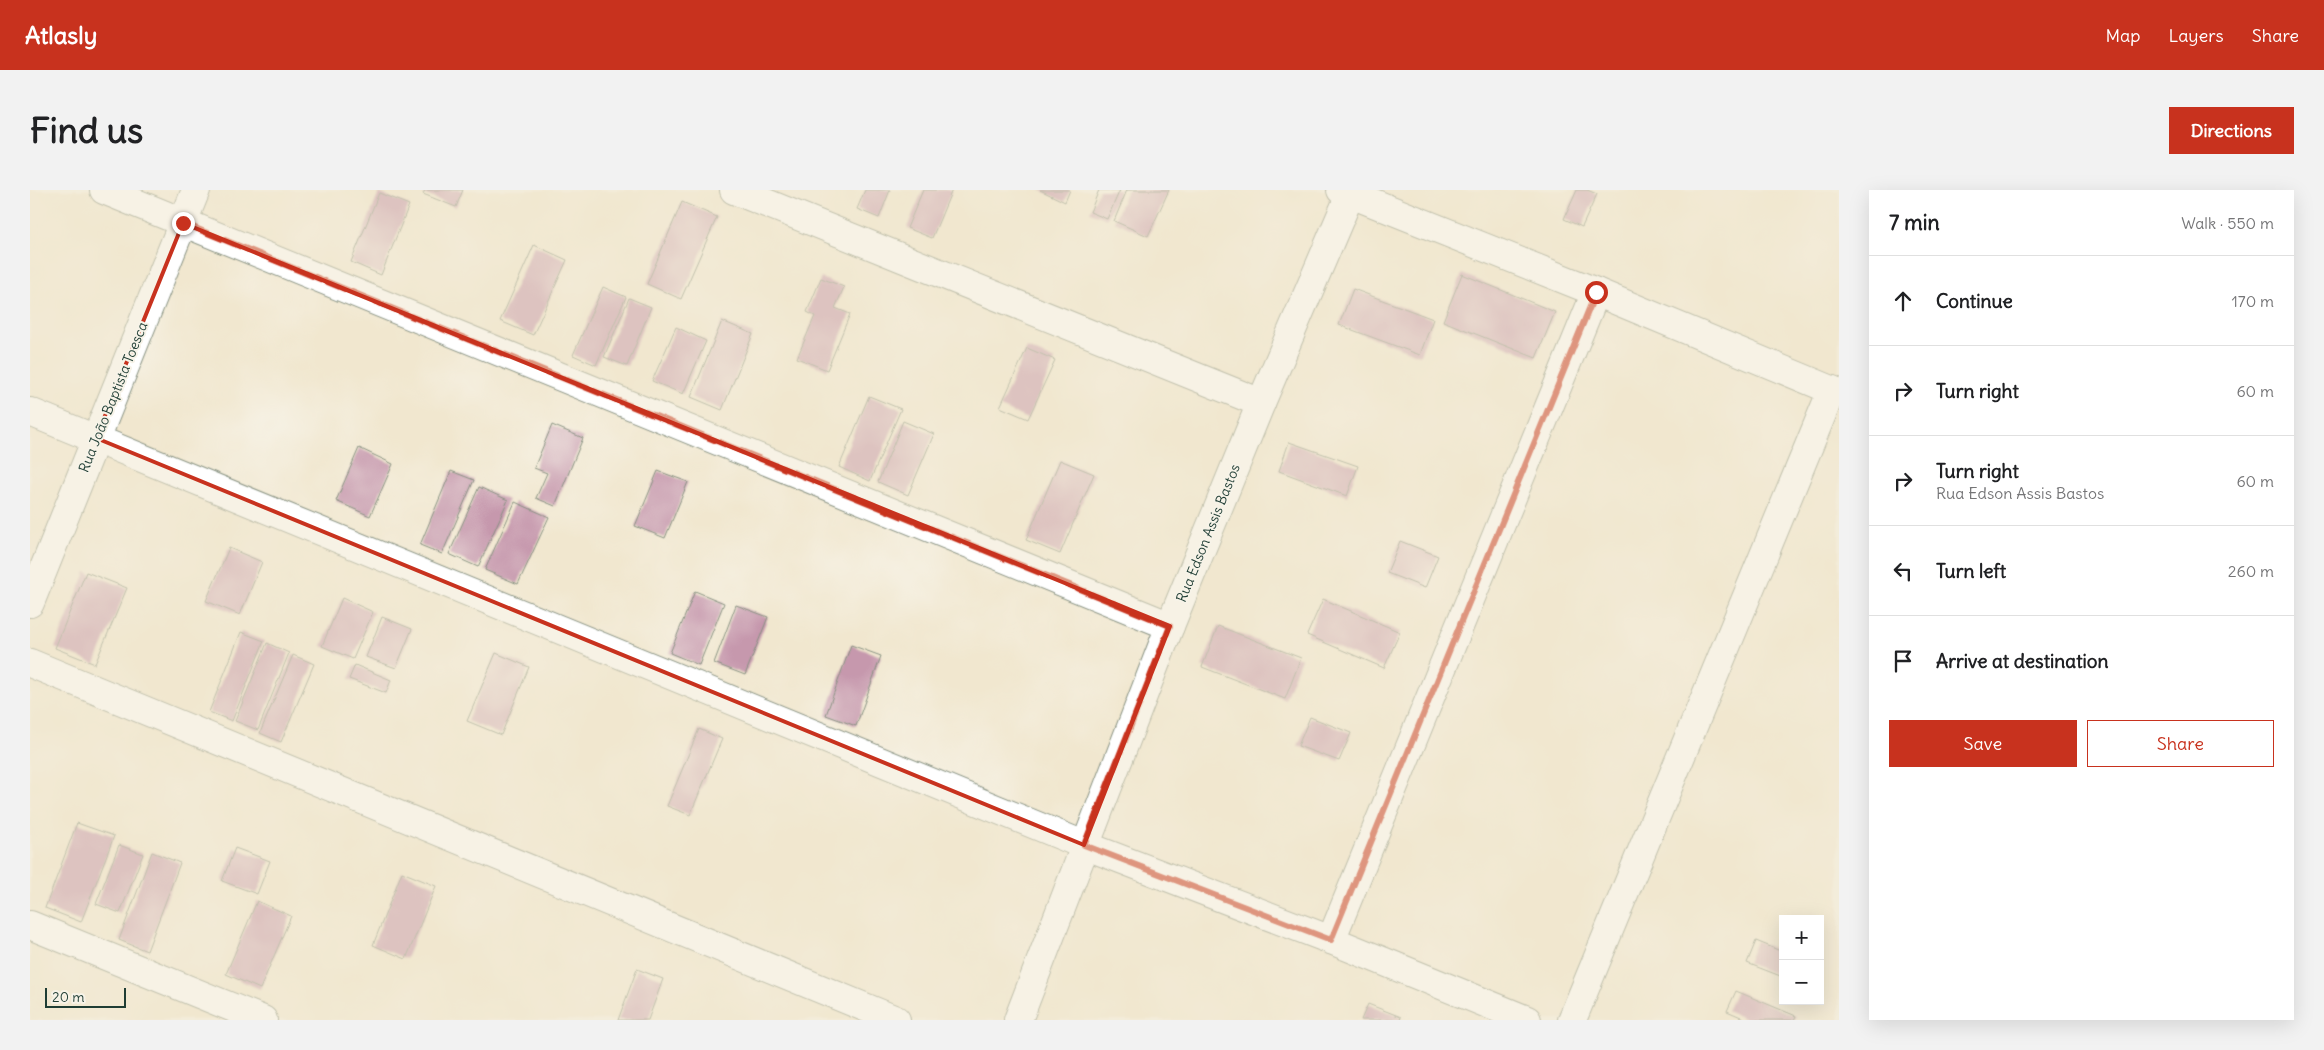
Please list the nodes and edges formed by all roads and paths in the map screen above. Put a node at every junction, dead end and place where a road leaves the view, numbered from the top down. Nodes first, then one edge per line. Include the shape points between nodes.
1 (104, 190) edge
2 (196, 190) edge
3 (734, 190) edge
4 (1348, 191) edge
5 (183, 223) junction
6 (1596, 292) junction
7 (1836, 392) edge
8 (1261, 403) junction
9 (30, 412) edge
10 (96, 438) junction
11 (30, 604) edge
12 (1170, 626) junction
13 (30, 663) edge
14 (1084, 845) junction
15 (30, 925) edge
16 (1331, 940) junction
17 (263, 1020) edge
18 (896, 1020) edge
19 (1018, 1020) edge
20 (1527, 1020) edge
21 (1572, 1020) edge

1 - 5 street
2 - 5 street, Rua João Baptista Toesca
3 - 8 street
4 - 6 street
4 - 8 street, Rua Edson Assis Bastos
5 - 10 street, Rua João Baptista Toesca
5 - 12 street
6 - 7 street
6 - 16 street
7 - 21 street
8 - 12 street, Rua Edson Assis Bastos
9 - 10 street
10 - 11 street, Rua João Baptista Toesca
10 - 14 street
12 - 14 street, Rua Edson Assis Bastos
13 - 18 street
14 - 16 street
14 - 19 street, Rua Edson Assis Bastos
15 - 17 street
16 - 20 street

